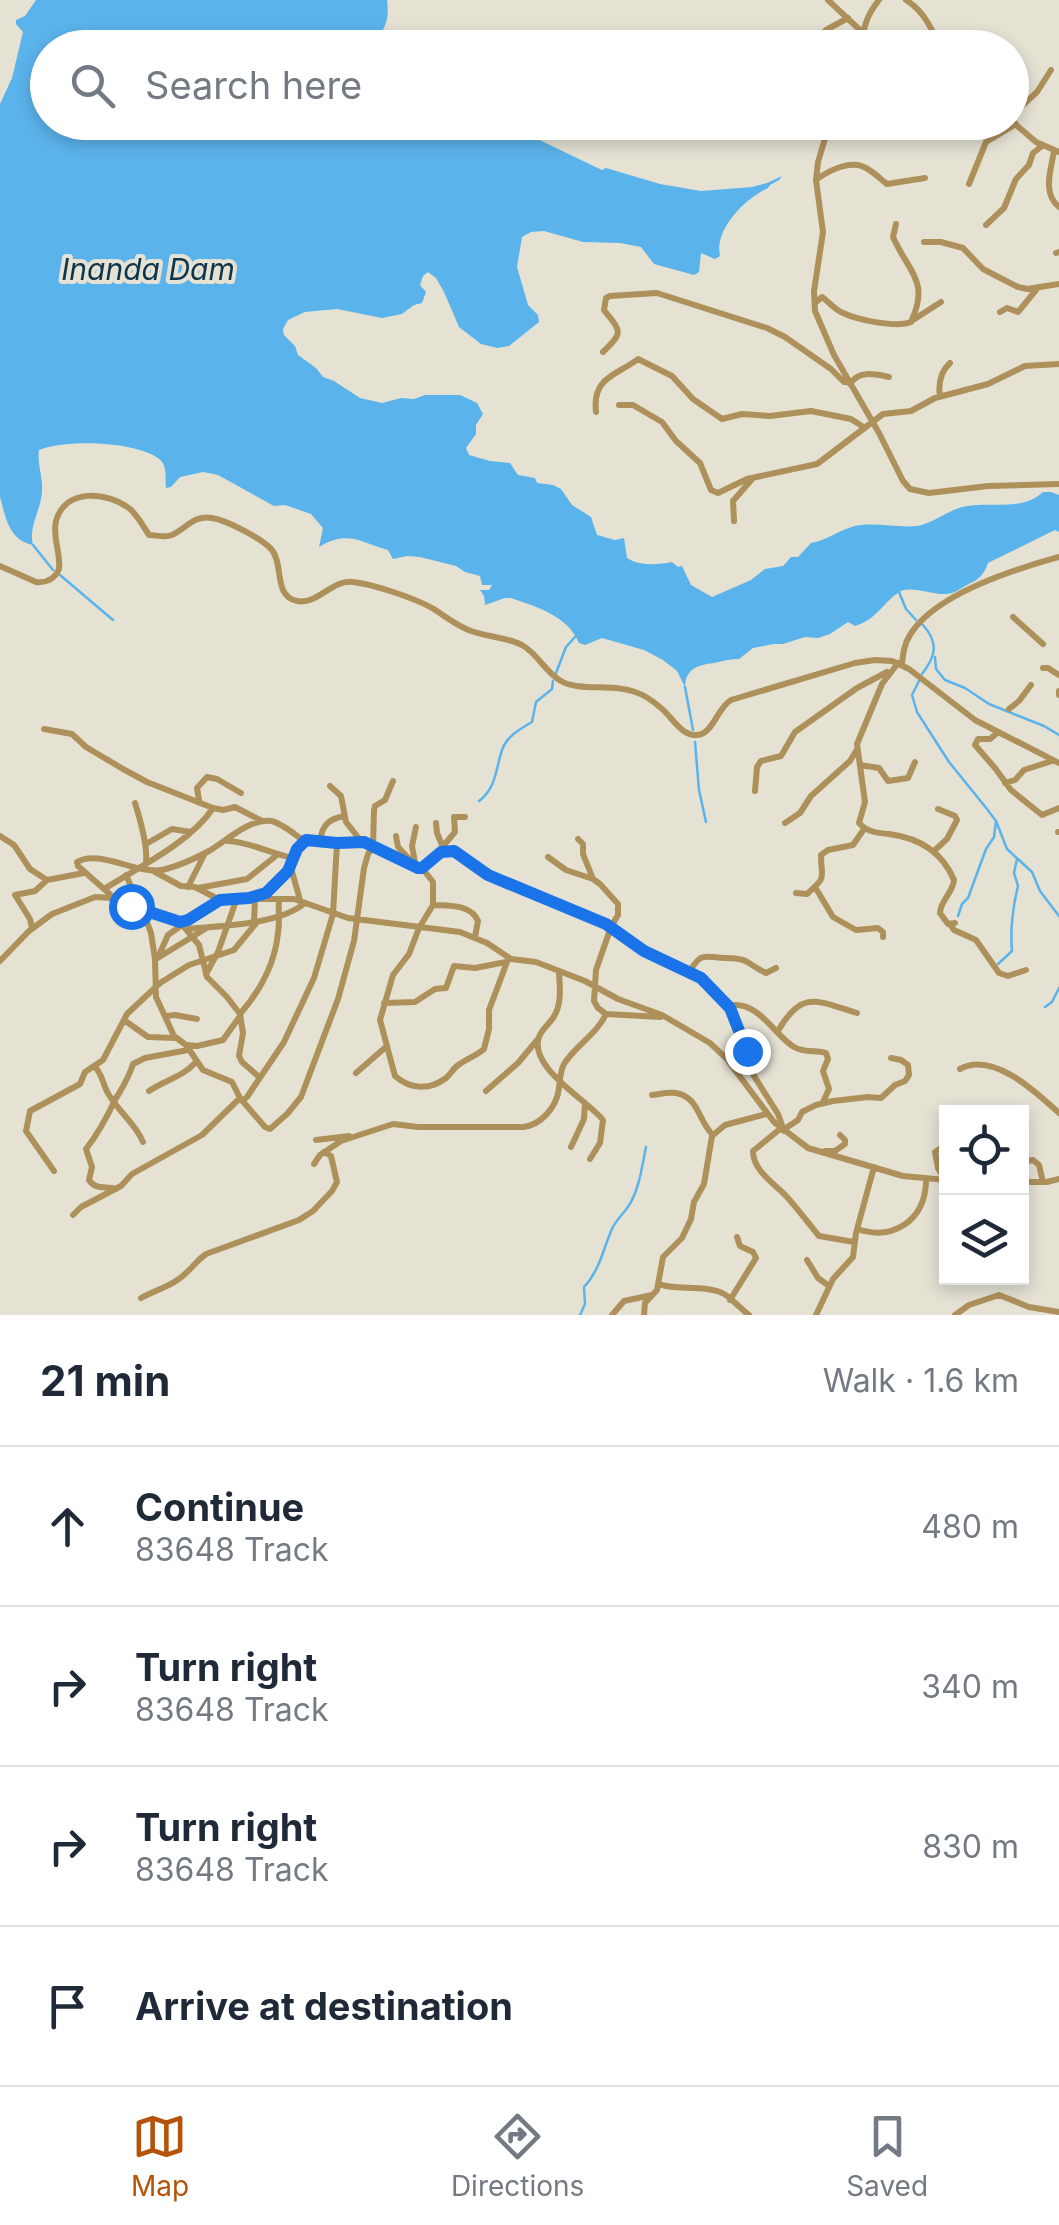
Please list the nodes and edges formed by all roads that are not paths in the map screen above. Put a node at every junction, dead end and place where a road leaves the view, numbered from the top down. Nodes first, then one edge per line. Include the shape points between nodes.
1 (828, 0) edge
2 (879, 0) edge
3 (906, 0) edge
4 (848, 18) junction
5 (826, 30) edge
6 (860, 30) edge
7 (863, 30) edge
8 (931, 30) edge
9 (1050, 70) dead end
10 (1029, 101) edge
11 (1029, 134) edge
12 (825, 140) edge
13 (988, 140) edge
14 (1042, 146) junction
15 (1056, 152) edge
16 (925, 178) dead end
17 (816, 180) junction
18 (969, 184) dead end
19 (1059, 206) edge
20 (896, 224) dead end
21 (986, 225) dead end
22 (924, 242) dead end
23 (1059, 284) edge
24 (1039, 287) junction
25 (941, 302) dead end
26 (814, 304) junction
27 (1000, 312) dead end
28 (912, 320) junction
29 (603, 352) dead end
30 (950, 362) dead end
31 (1059, 364) edge
32 (889, 377) dead end
33 (849, 383) junction
34 (940, 396) junction
35 (619, 405) dead end
36 (596, 412) dead end
37 (869, 426) junction
38 (754, 478) junction
39 (1059, 484) edge
40 (734, 521) dead end
41 (1059, 557) edge
42 (0, 566) edge
43 (1013, 617) dead end
44 (1043, 644) dead end
45 (896, 664) junction
46 (1044, 668) dead end
47 (1059, 675) edge
48 (1031, 685) dead end
49 (1009, 708) dead end
50 (44, 729) dead end
51 (996, 733) junction
52 (857, 750) junction
53 (916, 762) dead end
54 (1056, 762) edge
55 (860, 765) junction
56 (393, 781) dead end
57 (1004, 782) junction
58 (330, 786) dead end
59 (755, 791) dead end
60 (241, 794) dead end
61 (199, 801) junction
62 (135, 802) dead end
63 (213, 808) junction
64 (1059, 808) edge
65 (938, 809) dead end
66 (344, 816) junction
67 (466, 817) dead end
68 (262, 821) junction
69 (436, 823) dead end
70 (785, 823) dead end
71 (416, 827) dead end
72 (864, 829) junction
73 (190, 832) junction
74 (0, 836) edge
75 (396, 836) dead end
76 (578, 838) dead end
77 (320, 840) junction
78 (304, 841) junction
79 (360, 841) junction
80 (222, 843) junction
81 (337, 843) junction
82 (146, 844) junction
83 (373, 846) junction
84 (445, 851) junction
85 (934, 851) junction
86 (204, 854) junction
87 (277, 855) junction
88 (548, 857) dead end
89 (294, 858) junction
90 (146, 862) junction
91 (291, 867) junction
92 (418, 868) junction
93 (136, 869) junction
94 (154, 871) junction
95 (86, 872) junction
96 (126, 875) junction
97 (47, 880) junction
98 (592, 880) junction
99 (188, 887) junction
100 (814, 887) junction
101 (198, 888) junction
102 (104, 889) junction
103 (35, 890) junction
104 (796, 893) dead end
105 (238, 898) junction
106 (252, 899) junction
107 (117, 900) junction
108 (220, 900) junction
109 (279, 900) junction
110 (302, 902) junction
111 (432, 905) junction
112 (22, 906) junction
113 (142, 909) junction
114 (332, 914) junction
115 (278, 915) junction
116 (30, 919) junction
117 (42, 920) junction
118 (358, 920) junction
119 (256, 922) junction
120 (228, 924) junction
121 (182, 925) junction
122 (209, 927) junction
123 (611, 927) junction
124 (419, 928) junction
125 (32, 929) junction
126 (883, 937) dead end
127 (193, 938) junction
128 (475, 938) junction
129 (216, 956) junction
130 (157, 958) junction
131 (202, 960) junction
132 (509, 960) junction
133 (0, 961) edge
134 (776, 968) dead end
135 (1026, 970) dead end
136 (690, 972) junction
137 (559, 973) junction
138 (206, 974) junction
139 (596, 985) junction
140 (154, 989) junction
141 (384, 1003) junction
142 (728, 1006) junction
143 (856, 1013) dead end
144 (606, 1014) junction
145 (240, 1015) junction
146 (166, 1016) junction
147 (668, 1018) junction
148 (124, 1020) junction
149 (197, 1020) dead end
150 (778, 1031) junction
151 (175, 1038) junction
152 (538, 1039) junction
153 (387, 1046) junction
154 (187, 1047) junction
155 (890, 1058) dead end
156 (196, 1062) junction
157 (94, 1066) junction
158 (960, 1069) dead end
159 (356, 1073) dead end
160 (259, 1078) junction
161 (559, 1080) junction
162 (149, 1091) dead end
163 (486, 1091) dead end
164 (652, 1094) dead end
165 (241, 1100) junction
166 (585, 1102) junction
167 (823, 1102) junction
168 (115, 1104) junction
169 (1059, 1113) edge
170 (766, 1114) junction
171 (782, 1130) junction
172 (576, 1134) junction
173 (713, 1135) junction
174 (840, 1135) dead end
175 (350, 1136) junction
176 (562, 1139) dead end
177 (316, 1140) dead end
178 (143, 1142) dead end
179 (571, 1147) dead end
180 (812, 1150) junction
181 (324, 1152) junction
182 (590, 1158) dead end
183 (1029, 1161) edge
184 (314, 1164) dead end
185 (874, 1167) junction
186 (54, 1171) dead end
187 (1059, 1179) edge
188 (939, 1180) edge
189 (929, 1181) junction
190 (1029, 1182) edge
191 (1043, 1182) junction
192 (912, 1186) dead end
193 (116, 1188) junction
194 (73, 1214) dead end
195 (857, 1228) junction
196 (737, 1237) dead end
197 (854, 1242) junction
198 (807, 1260) dead end
199 (659, 1284) junction
200 (830, 1286) junction
201 (654, 1294) junction
202 (140, 1298) dead end
203 (730, 1300) junction
204 (1059, 1312) edge
205 (612, 1315) edge
206 (644, 1315) edge
207 (749, 1315) edge
208 (816, 1315) edge
209 (955, 1315) edge

1 - 4 street
2 - 7 street
3 - 8 street
4 - 5 street
4 - 6 street
9 - 10 street
11 - 14 street
12 - 17 street
13 - 18 street
14 - 15 street
14 - 21 street
15 - 19 street via 1049,192
16 - 17 street via 886,184 854,164
17 - 26 street via 822,237
20 - 28 street via 893,237 920,291
22 - 24 street via 963,248 987,272 1022,288
23 - 24 street
24 - 27 street via 1018,312
25 - 28 street
26 - 28 street via 822,298 839,312 899,326
26 - 33 street
29 - 33 street via 618,331 604,310 608,296 657,293 770,329
30 - 34 street
31 - 34 street via 1029,366
32 - 33 street via 866,374
33 - 37 street
34 - 37 street via 911,411 883,414
35 - 38 street via 634,405 662,422 700,462 713,492
36 - 37 street via 597,390 638,359 672,376 722,418 814,412
37 - 38 street via 816,464
37 - 39 street via 916,492
38 - 40 street via 733,501
41 - 45 street via 987,580 933,610
42 - 45 street via 36,582 53,578 60,562 56,520 79,497 98,495 124,505 149,534 170,535 195,519 213,518 272,550 288,597 305,601 346,581 398,595 467,630 524,646 563,682 642,695 697,736 730,700 856,663
43 - 44 street
45 - 51 street
45 - 52 street
45 - 59 street via 796,732 779,758 761,760
46 - 47 street
48 - 49 street
50 - 61 street via 72,734 123,770
51 - 54 street
51 - 57 street via 974,744
52 - 55 street
52 - 70 street
53 - 55 street via 908,778 888,781 878,768
54 - 57 street
55 - 72 street
56 - 83 street via 374,810
57 - 64 street via 1043,815
58 - 66 street via 341,796
60 - 61 street via 207,777 198,788
61 - 63 street
62 - 82 street
63 - 68 street via 235,807
63 - 73 street
65 - 85 street via 958,820
66 - 77 street via 329,820
66 - 79 street
67 - 84 street via 454,817
68 - 78 street via 278,823
68 - 80 street
69 - 84 street
71 - 92 street
72 - 85 street via 916,840
72 - 100 street via 853,845 821,855 823,878
73 - 82 street via 172,829
73 - 90 street
74 - 97 street
75 - 92 street
76 - 98 street
77 - 78 street
77 - 81 street
78 - 89 street
79 - 81 street
79 - 83 street
80 - 86 street
80 - 87 street via 241,842
81 - 114 street
82 - 90 street
83 - 92 street
83 - 118 street
84 - 92 street
84 - 123 street
85 - 135 street via 954,880 939,912 946,922 979,943 999,973
86 - 94 street
86 - 99 street
87 - 89 street
87 - 101 street via 247,879
88 - 98 street
89 - 91 street
90 - 93 street
91 - 106 street via 272,890
91 - 110 street
92 - 111 street via 432,882
93 - 94 street
93 - 95 street via 88,857 77,863
93 - 96 street
94 - 99 street
95 - 97 street
95 - 102 street
96 - 102 street
96 - 113 street
97 - 103 street
98 - 123 street via 618,904
99 - 101 street
100 - 104 street
100 - 126 street via 833,918 856,930 878,928
101 - 108 street
102 - 107 street
103 - 112 street
103 - 112 street via 14,894
105 - 106 street
105 - 108 street
105 - 120 street
106 - 109 street
106 - 119 street
107 - 113 street
107 - 117 street via 95,897
108 - 121 street
109 - 110 street
109 - 115 street
110 - 114 street
110 - 115 street
111 - 124 street
111 - 128 street via 474,914
112 - 116 street
113 - 121 street
113 - 130 street
114 - 118 street
114 - 160 street via 306,994
115 - 119 street
115 - 145 street via 273,958
116 - 117 street
116 - 125 street
117 - 125 street
118 - 124 street
118 - 165 street via 338,999 301,1098 268,1130
119 - 120 street
119 - 129 street via 234,950
120 - 122 street
120 - 129 street
121 - 122 street
121 - 127 street
121 - 130 street via 168,935
122 - 127 street
123 - 136 street
123 - 139 street via 596,964
124 - 128 street
124 - 141 street
125 - 133 street
127 - 130 street
127 - 131 street
128 - 132 street
129 - 131 street
129 - 138 street
130 - 140 street
131 - 138 street
131 - 140 street
132 - 137 street
132 - 141 street via 454,966 446,988 415,1002
132 - 153 street via 489,1010 486,1048 444,1080 422,1088 401,1081
134 - 136 street via 766,973 743,959 708,955
136 - 142 street
137 - 139 street
137 - 152 street via 558,1009
138 - 145 street
139 - 144 street via 594,1000
139 - 147 street
140 - 146 street
140 - 148 street
141 - 153 street via 380,1020
142 - 150 street via 756,1013
142 - 171 street
143 - 150 street via 803,1002
144 - 147 street
144 - 161 street
145 - 154 street via 223,1040
145 - 160 street via 238,1056
146 - 149 street
146 - 151 street
147 - 170 street via 715,1047
148 - 151 street via 148,1036
148 - 157 street
150 - 167 street via 798,1049 827,1055
151 - 154 street
152 - 161 street via 542,1060
152 - 163 street
153 - 159 street
154 - 156 street
154 - 168 street via 133,1064
155 - 167 street via 908,1065 910,1075 882,1097
156 - 162 street
156 - 165 street via 207,1074 232,1082
157 - 168 street
157 - 186 street via 77,1086 29,1114 26,1131
158 - 169 street via 973,1063 997,1067
160 - 165 street
161 - 166 street
161 - 175 street via 548,1111 530,1127 397,1123
164 - 173 street via 688,1098
165 - 193 street via 205,1132
166 - 172 street
166 - 182 street via 603,1124
167 - 171 street
168 - 178 street
168 - 193 street via 85,1152 90,1183
170 - 171 street
170 - 173 street
171 - 180 street
171 - 197 street via 753,1151 753,1160 819,1236
172 - 176 street
172 - 179 street
173 - 199 street via 704,1184 682,1238 663,1256
174 - 180 street via 846,1143 840,1149
175 - 177 street
175 - 181 street
180 - 185 street
181 - 184 street
181 - 202 street via 332,1156 337,1182 313,1211 206,1254
183 - 191 street via 1039,1165
185 - 189 street
185 - 195 street
187 - 191 street
188 - 189 street
189 - 192 street
189 - 195 street via 910,1223 876,1232
190 - 191 street
193 - 194 street
195 - 197 street
196 - 203 street via 756,1258
197 - 200 street via 851,1259
198 - 200 street
199 - 201 street
199 - 203 street via 710,1290
200 - 208 street
201 - 205 street via 624,1301
201 - 206 street
203 - 207 street
204 - 209 street via 999,1295

